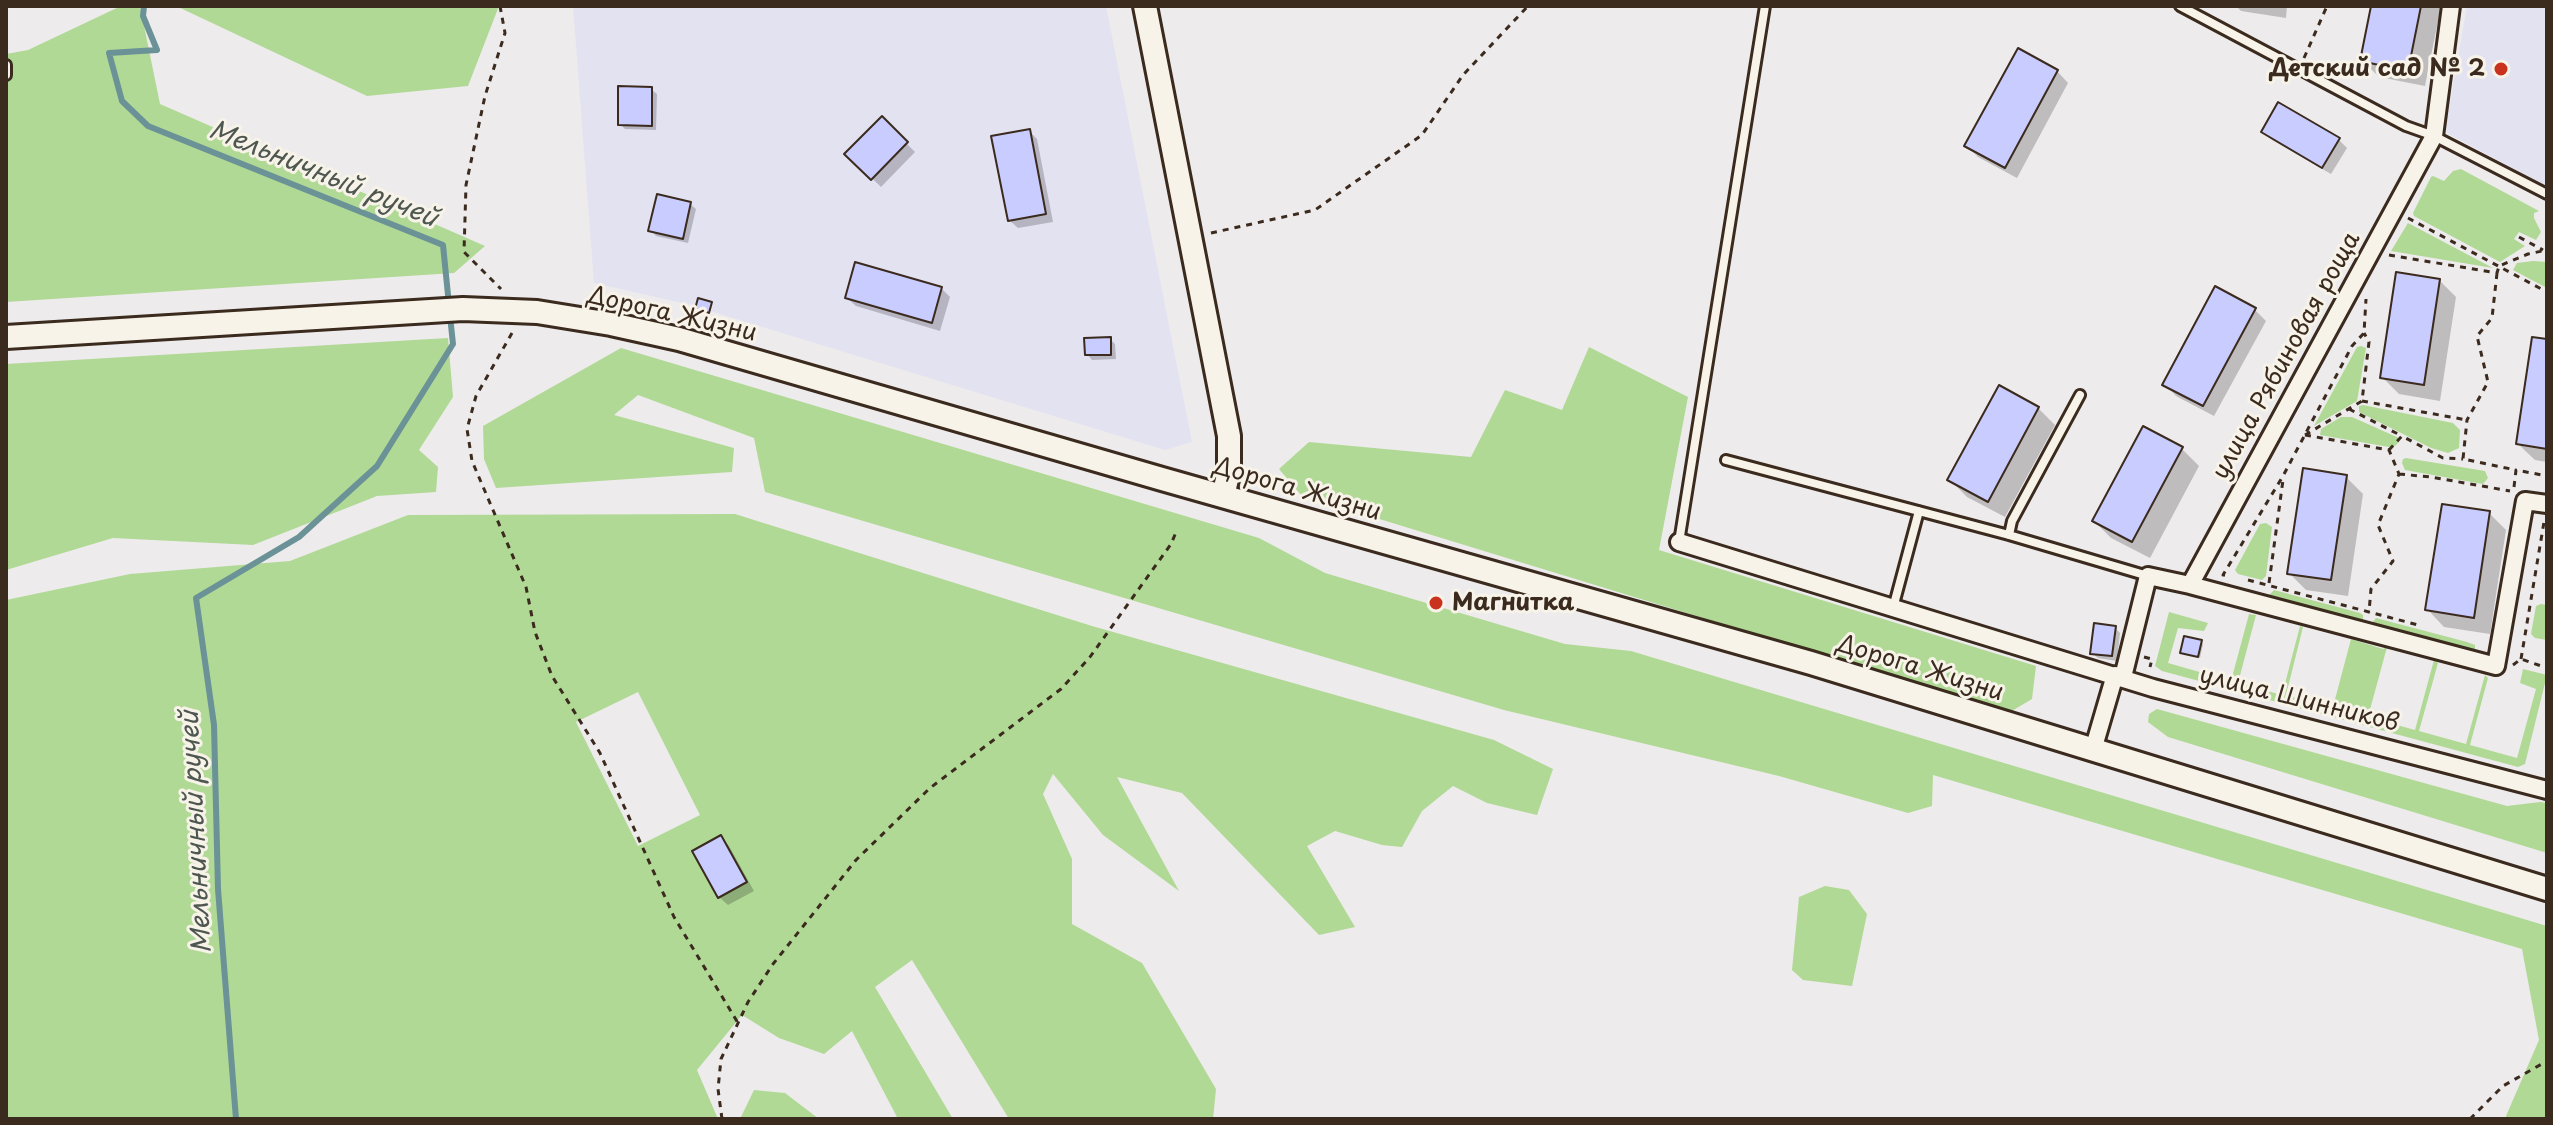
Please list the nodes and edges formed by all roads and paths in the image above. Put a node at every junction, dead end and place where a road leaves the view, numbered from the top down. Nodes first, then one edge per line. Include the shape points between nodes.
1 (500, 6) edge
2 (1145, 6) edge
3 (1528, 6) edge
4 (1765, 6) edge
5 (2180, 6) edge
6 (2327, 6) edge
7 (2451, 6) edge
8 (6, 65) edge
9 (2299, 69) junction
10 (6, 75) edge
11 (2434, 136) junction
12 (2547, 194) edge
13 (2405, 216) dead end
14 (1192, 237) junction
15 (2519, 237) dead end
16 (2545, 250) edge
17 (2385, 255) dead end
18 (2499, 266) junction
19 (2497, 273) junction
20 (2367, 286) dead end
21 (2547, 292) edge
22 (524, 312) junction
23 (2364, 333) junction
24 (6, 337) edge
25 (2080, 395) dead end
26 (2362, 401) junction
27 (2349, 409) junction
28 (2467, 420) junction
29 (2305, 435) junction
30 (2402, 436) junction
31 (2389, 450) junction
32 (2463, 459) junction
33 (1726, 460) dead end
34 (2516, 470) junction
35 (2399, 474) junction
36 (2283, 476) junction
37 (2547, 476) edge
38 (1223, 496) junction
39 (2546, 508) edge
40 (1919, 511) junction
41 (1177, 530) dead end
42 (2009, 535) junction
43 (1679, 542) joint
44 (2148, 576) junction
45 (2190, 585) junction
46 (2269, 585) junction
47 (2263, 604) junction
48 (1893, 609) junction
49 (2369, 611) junction
50 (2428, 628) dead end
51 (2521, 659) junction
52 (2510, 668) dead end
53 (2547, 668) edge
54 (2119, 676) junction
55 (2093, 750) junction
56 (2547, 790) edge
57 (2547, 889) edge
58 (738, 1023) junction
59 (2547, 1061) edge
60 (2473, 1118) edge
61 (722, 1119) edge

1 - 22 path via 505,33 466,185 464,252
2 - 14 main road
3 - 14 path via 1463,75 1422,135 1315,210
4 - 43 lane
5 - 9 lane
6 - 9 path
7 - 11 street, улица Рябиновая роща
8 - 10 lane
9 - 11 lane
11 - 12 lane
11 - 45 street, улица Рябиновая роща
13 - 18 path
14 - 38 main road via 1229,436
15 - 16 path
16 - 18 path
17 - 19 path
18 - 19 path
18 - 21 path
19 - 28 path via 2492,318 2477,336 2488,382
20 - 23 path
22 - 24 main road, Дорога Жизни via 463,309
22 - 38 main road, Дорога Жизни via 679,339
22 - 58 path via 476,396 467,429 472,461 526,587 552,676 600,753 674,917
23 - 26 path via 2369,342
23 - 29 path
25 - 42 lane
26 - 27 path
26 - 28 path
27 - 29 path
27 - 30 path
28 - 32 path
29 - 31 path
29 - 36 path
30 - 31 path
30 - 32 path via 2443,458
31 - 35 path
32 - 34 path
33 - 40 lane
34 - 35 path via 2513,492
34 - 37 path
35 - 49 path via 2378,525 2393,561 2371,589
36 - 46 path
36 - 46 path via 2223,575
38 - 55 main road, Дорога Жизни via 1811,663
39 - 47 street via 2525,501 2496,666
39 - 51 path
40 - 42 lane
40 - 48 lane
41 - 58 path via 1090,657 1061,689 930,788 856,860 773,964
42 - 44 lane
43 - 48 street, улица Шинников
44 - 45 street
44 - 54 street
45 - 47 street
46 - 47 path
46 - 49 path
48 - 54 street, улица Шинников
49 - 50 path
51 - 52 path
51 - 53 path
54 - 55 street
54 - 56 street, улица Шинников
55 - 57 main road, Дорога Жизни
58 - 61 path via 721,1059
59 - 60 path via 2503,1086

